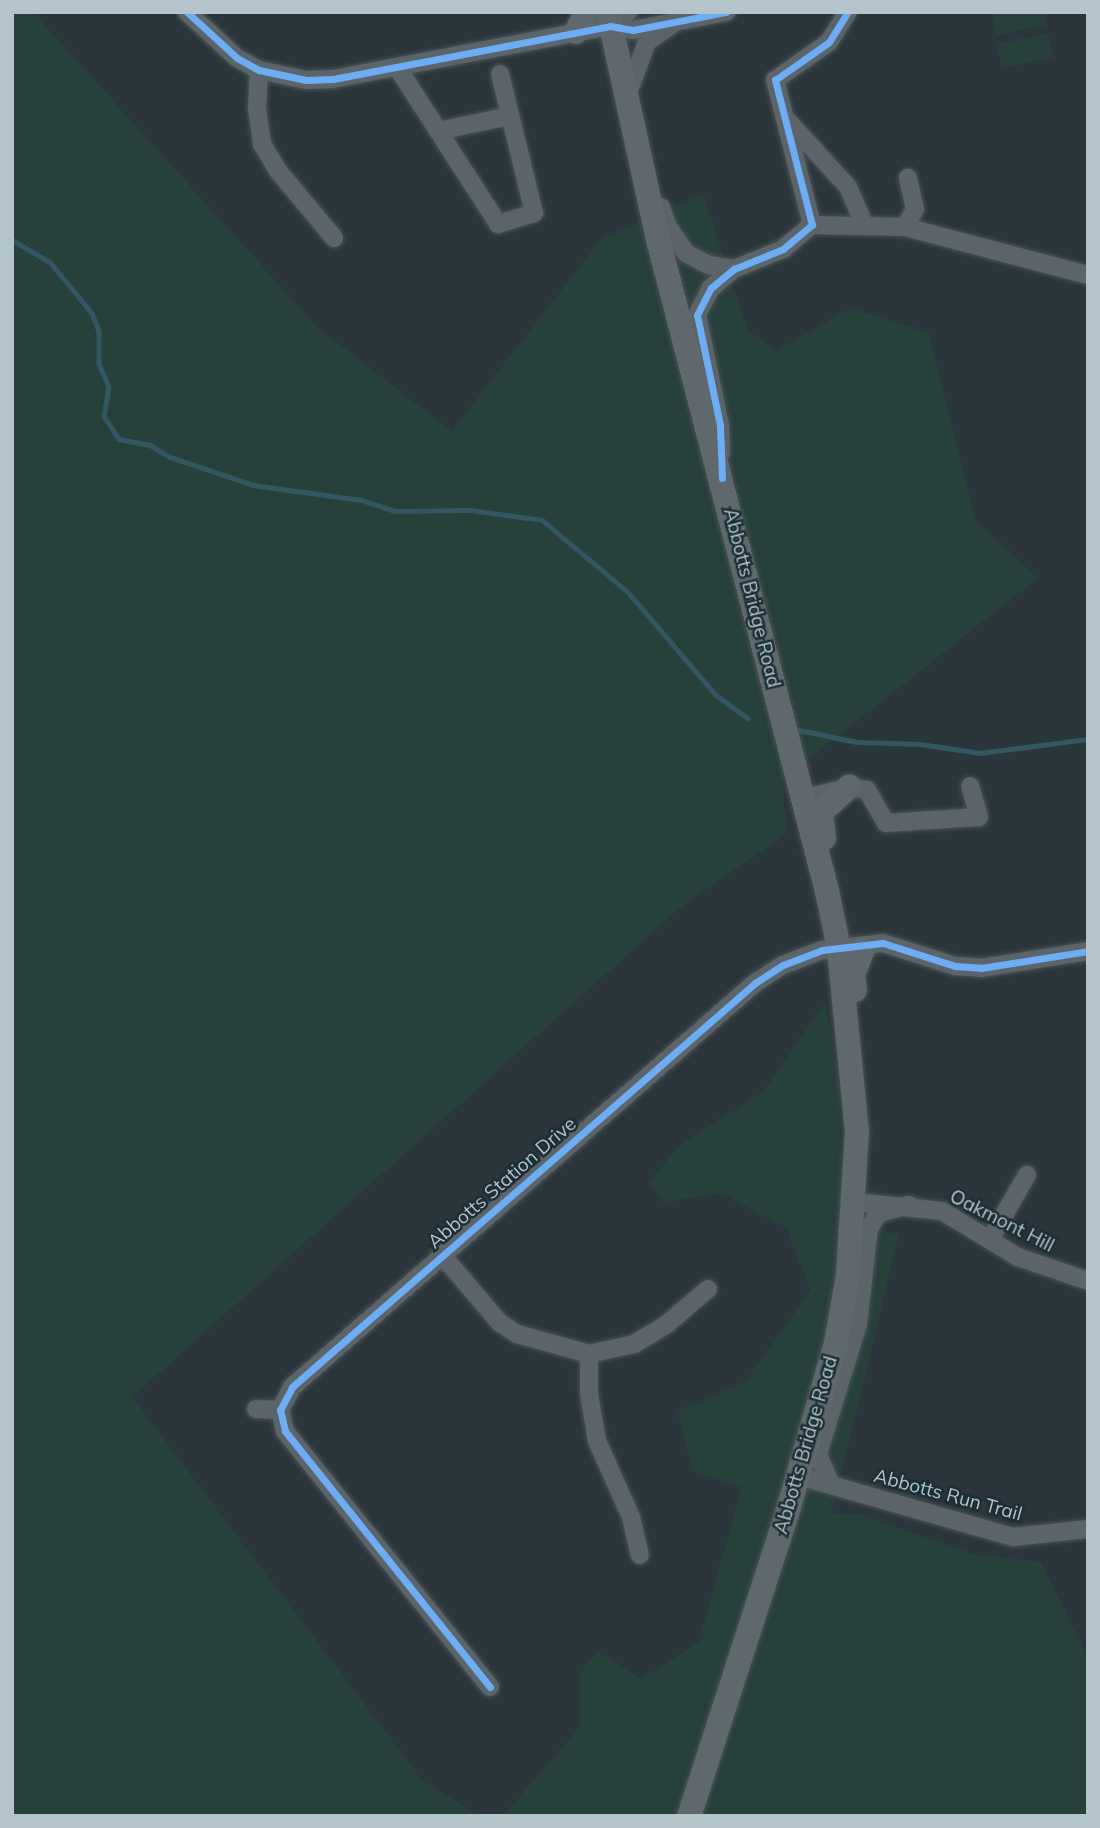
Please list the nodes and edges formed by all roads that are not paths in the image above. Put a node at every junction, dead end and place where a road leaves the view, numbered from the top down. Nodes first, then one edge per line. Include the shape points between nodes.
1 (187, 12) edge
2 (726, 12) edge
3 (848, 12) edge
4 (615, 17) edge
5 (678, 21) junction
6 (581, 22) edge
7 (397, 67) junction
8 (259, 70) junction
9 (500, 74) dead end
10 (626, 100) junction
11 (509, 116) junction
12 (784, 118) junction
13 (438, 131) junction
14 (641, 164) junction
15 (908, 178) dead end
16 (812, 225) junction
17 (865, 226) junction
18 (905, 227) junction
19 (334, 238) dead end
20 (734, 268) junction
21 (1088, 275) edge
22 (722, 478) junction
23 (970, 786) dead end
24 (801, 788) junction
25 (849, 788) junction
26 (827, 891) junction
27 (851, 949) junction
28 (1088, 951) edge
29 (1027, 1175) dead end
30 (855, 1202) junction
31 (909, 1205) junction
32 (990, 1239) junction
33 (442, 1255) junction
34 (1088, 1281) edge
35 (708, 1289) dead end
36 (589, 1354) junction
37 (256, 1409) dead end
38 (280, 1410) junction
39 (799, 1476) junction
40 (831, 1485) junction
41 (1088, 1529) edge
42 (640, 1555) dead end
43 (490, 1686) dead end
44 (689, 1816) edge

1 - 8 street via 213,41
2 - 5 street
3 - 12 street via 829,42 775,80
4 - 5 street via 633,30
4 - 6 street
4 - 10 main road, Abbotts Bridge Road
5 - 10 street via 647,43
6 - 7 street
7 - 8 street via 306,80
7 - 13 street
8 - 19 street via 257,108 262,144 279,173
9 - 11 street
10 - 14 main road, Abbotts Bridge Road
11 - 13 street
11 - 13 street via 534,213 498,224
12 - 16 street
12 - 17 street via 848,187
14 - 20 street via 676,242 697,260
14 - 22 main road, Abbotts Bridge Road
15 - 18 street via 915,209
16 - 17 street
16 - 20 street via 783,249
17 - 18 street
18 - 21 street
20 - 22 street via 712,289 697,315 720,425
22 - 24 main road, Abbotts Bridge Road
23 - 25 street via 979,817 886,823 867,790
24 - 25 street
24 - 26 main road, Abbotts Bridge Road
25 - 26 main road, Abbotts Bridge Road via 821,812 835,880 833,890
26 - 27 main road, Abbotts Bridge Road
27 - 28 street, Abbotts Station Drive via 883,943 955,966 981,968
27 - 30 main road, Abbotts Bridge Road
27 - 33 street, Abbotts Station Drive via 811,953 755,983
29 - 32 street
30 - 31 street, Oakmont Hill
30 - 39 main road, Abbotts Bridge Road via 836,1343
31 - 32 street, Oakmont Hill via 942,1212
31 - 40 street, Abbotts Bridge Road via 879,1213 869,1228 858,1324 818,1454
32 - 34 street, Oakmont Hill via 1018,1257
33 - 36 street via 499,1321 517,1334
33 - 38 street, Abbotts Station Drive via 292,1387
35 - 36 street via 667,1324 634,1344
36 - 42 street via 589,1394 597,1441 631,1517
37 - 38 street
38 - 43 street via 285,1431 327,1487
39 - 40 street, Abbotts Run Trail
39 - 44 main road, Abbotts Bridge Road
40 - 41 street, Abbotts Run Trail via 1013,1537

